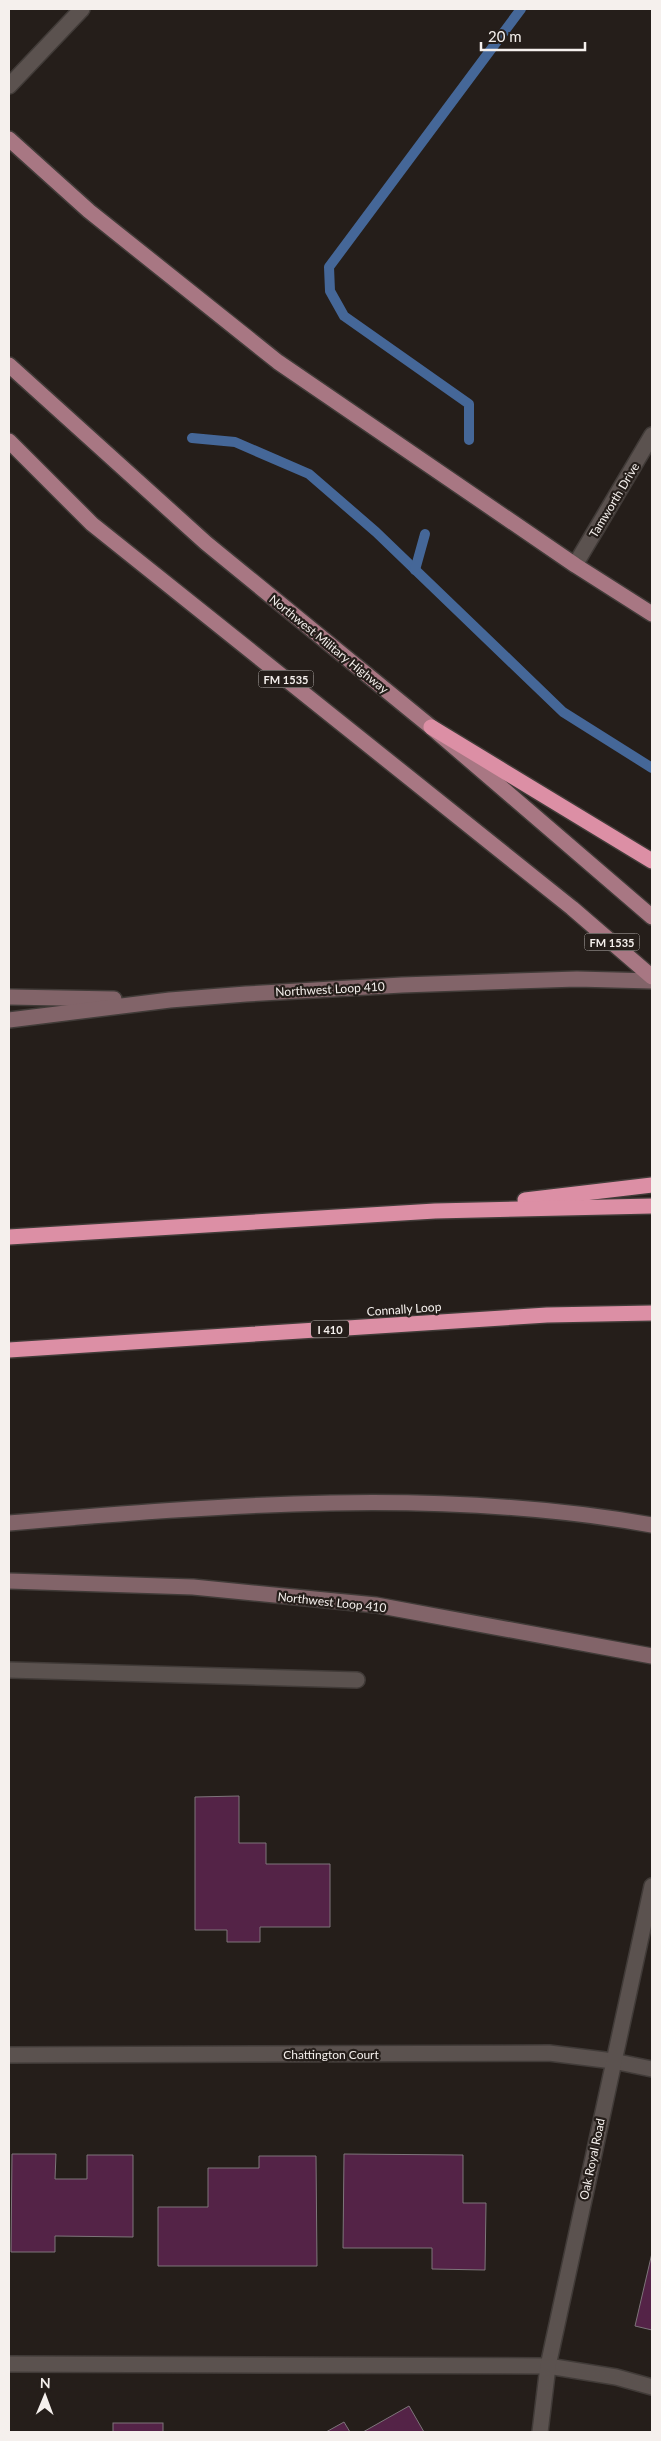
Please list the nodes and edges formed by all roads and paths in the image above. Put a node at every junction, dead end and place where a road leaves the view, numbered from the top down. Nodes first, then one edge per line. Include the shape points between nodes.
1 (82, 9) edge
2 (9, 86) edge
3 (9, 139) edge
4 (9, 365) edge
5 (652, 435) edge
6 (9, 441) edge
7 (575, 565) junction
8 (652, 614) edge
9 (431, 727) junction
10 (652, 861) edge
11 (649, 914) edge
12 (652, 979) edge
13 (9, 998) edge
14 (170, 1000) junction
15 (9, 1020) edge
16 (652, 1185) edge
17 (652, 1206) edge
18 (435, 1211) junction
19 (9, 1237) edge
20 (652, 1313) edge
21 (9, 1350) edge
22 (9, 1523) edge
23 (652, 1525) edge
24 (9, 1581) edge
25 (652, 1656) edge
26 (9, 1670) edge
27 (357, 1680) dead end
28 (652, 1886) edge
29 (9, 2055) edge
30 (613, 2061) junction
31 (652, 2069) edge
32 (9, 2364) edge
33 (548, 2366) junction
34 (652, 2388) edge
35 (540, 2432) edge

1 - 2 street
3 - 7 main road via 90,211 278,362
4 - 9 main road, Northwest Military Highway via 206,543
5 - 7 street, Tamworth Drive
6 - 12 main road, FM 1535 via 92,524 572,908
7 - 8 main road
9 - 10 highway
9 - 11 main road, Northwest Military Highway
12 - 14 main road, Northwest Loop 410 via 402,985
13 - 14 main road
14 - 15 main road, Northwest Loop 410
16 - 18 highway
17 - 18 highway
18 - 19 highway
20 - 21 highway, Connally Loop / I 410 via 547,1315
22 - 23 main road via 177,1510 371,1502 493,1505
24 - 25 main road, Northwest Loop 410 via 192,1587 376,1605
26 - 27 street
28 - 30 street, Oak Royal Road
29 - 30 street, Chattington Court via 549,2053
30 - 31 street, Chattington Court
30 - 33 street, Oak Royal Road
32 - 33 street
33 - 34 street via 616,2377
33 - 35 street, Oak Royal Road

